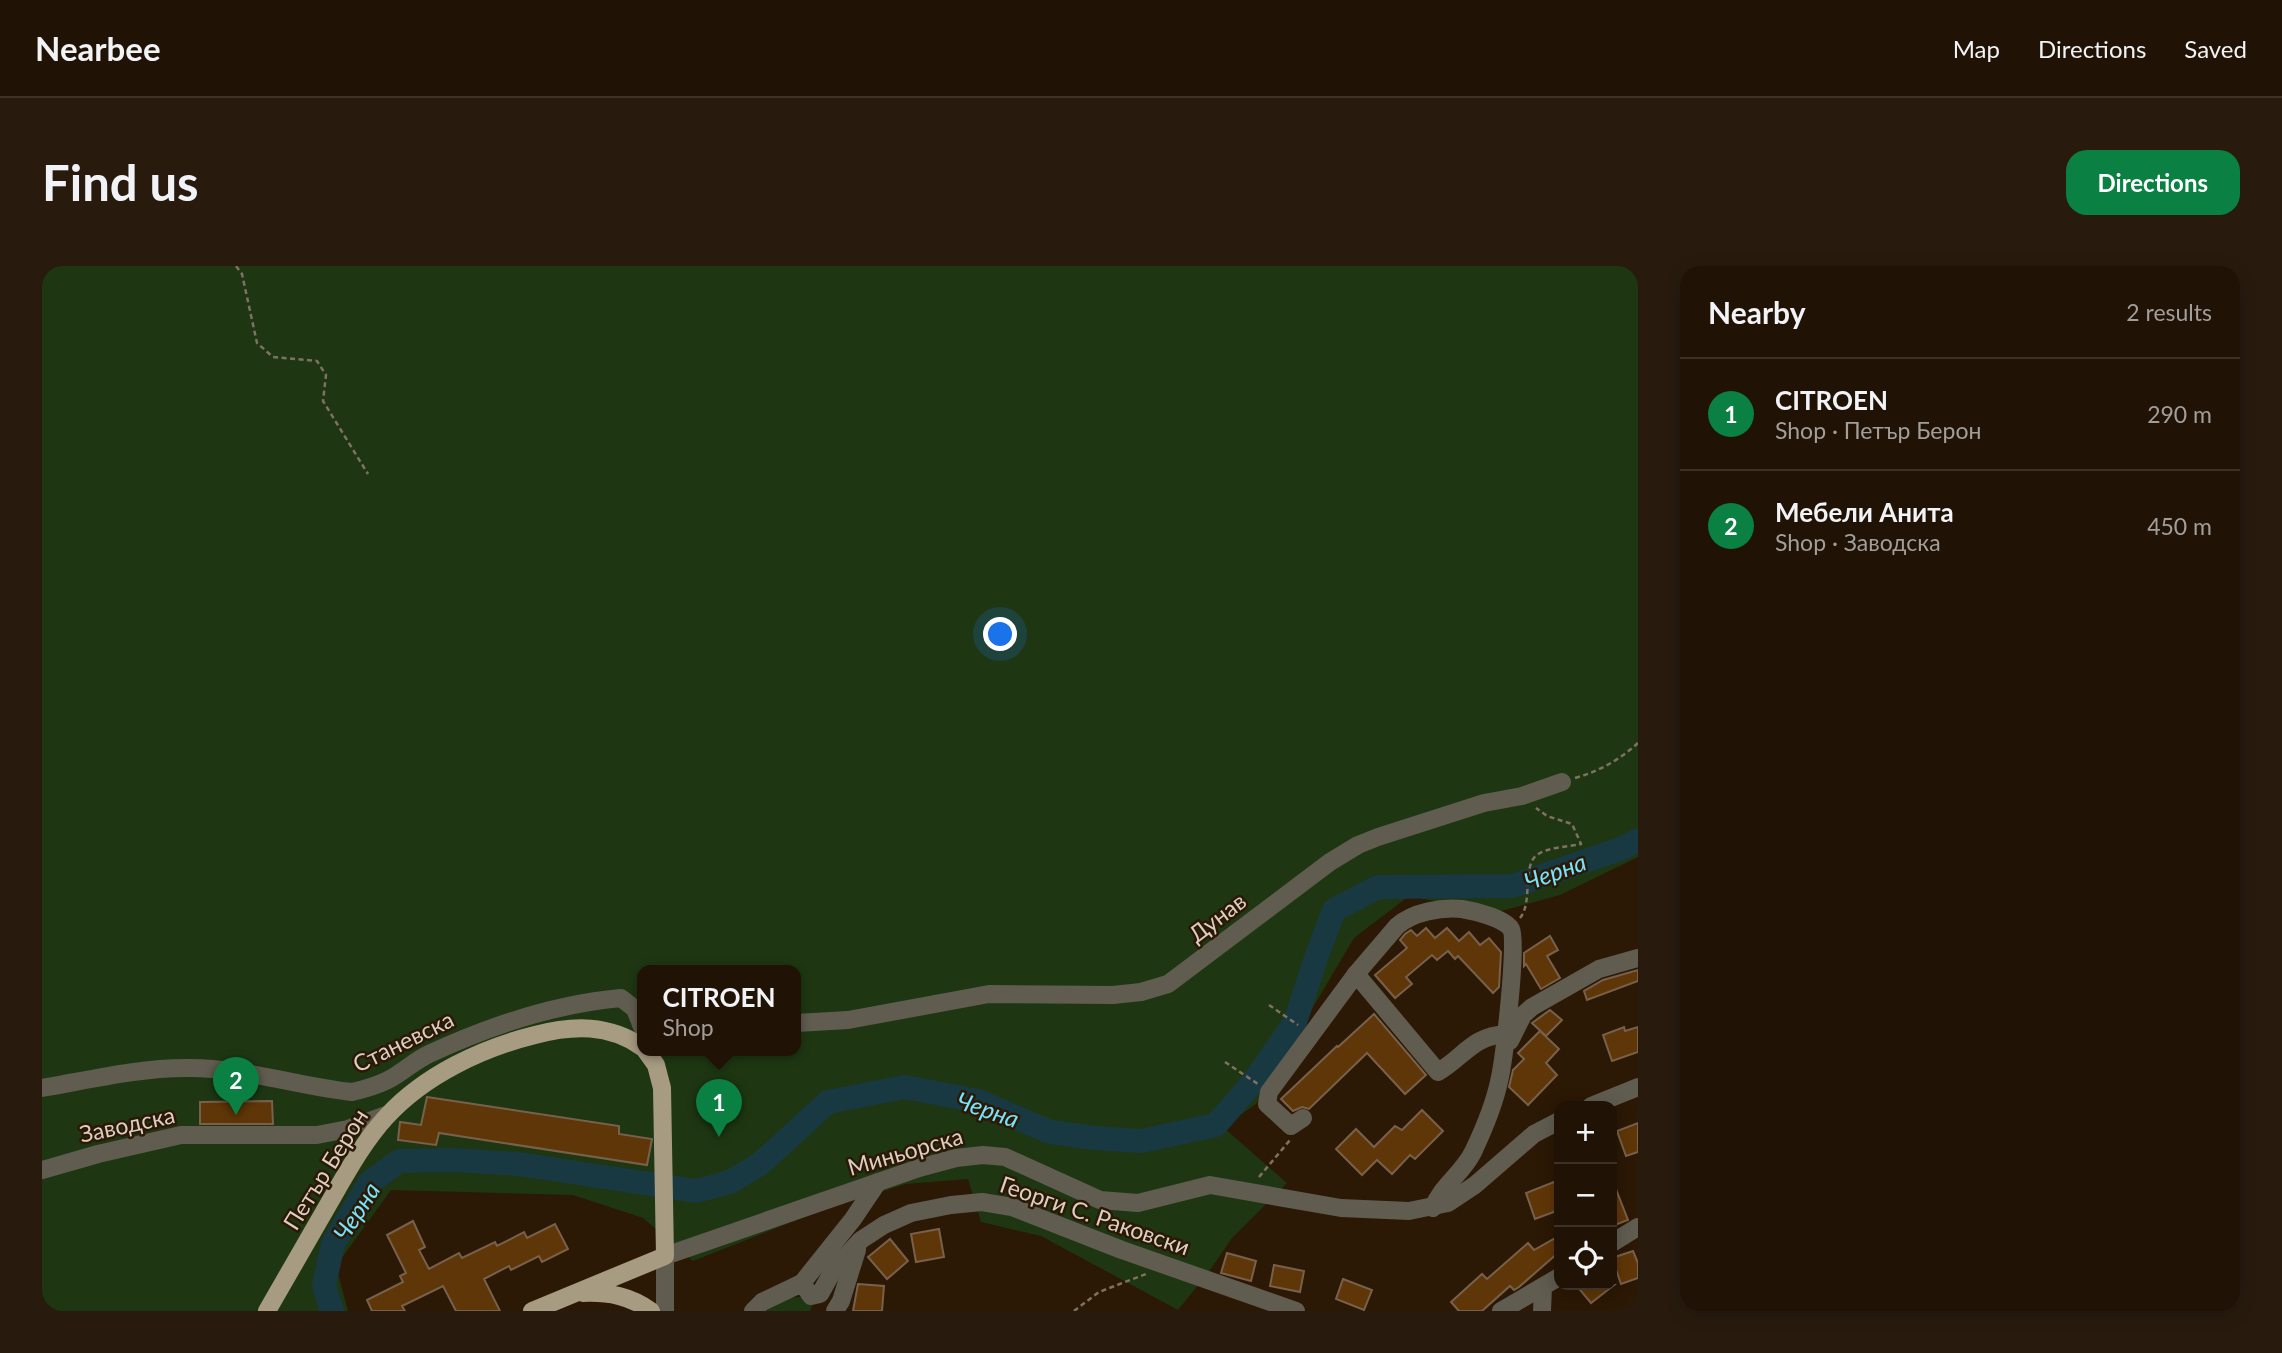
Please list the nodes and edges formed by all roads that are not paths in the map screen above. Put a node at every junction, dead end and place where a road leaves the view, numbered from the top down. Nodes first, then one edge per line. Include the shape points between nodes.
1 (1562, 782) road end
2 (1638, 958) edge
3 (1356, 974) junction
4 (637, 1014) edge
5 (801, 1023) edge
6 (1506, 1034) junction
7 (637, 1045) edge
8 (1503, 1054) junction
9 (651, 1056) edge
10 (1638, 1087) edge
11 (42, 1088) edge
12 (1603, 1101) edge
13 (388, 1114) junction
14 (1297, 1122) road end
15 (1554, 1124) edge
16 (42, 1170) edge
17 (877, 1182) junction
18 (1433, 1208) junction
19 (1638, 1227) edge
20 (861, 1240) junction
21 (1617, 1240) edge
22 (664, 1255) junction
23 (1554, 1281) edge
24 (802, 1283) junction
25 (1543, 1287) junction
26 (569, 1294) junction
27 (267, 1311) edge
28 (532, 1311) edge
29 (651, 1311) edge
30 (666, 1311) edge
31 (753, 1311) edge
32 (835, 1311) edge
33 (1296, 1311) edge
34 (1501, 1311) edge
35 (1542, 1311) edge

1 - 5 street, Дунав via 1358,845 1168,984 1112,995 989,994 848,1020
2 - 8 street via 1599,969 1532,1007 1518,1022
3 - 6 street via 1438,1072 1480,1040
3 - 6 street via 1404,920 1453,909 1482,913 1513,933
3 - 14 street via 1269,1092 1267,1104
4 - 11 street, Станевска via 621,998 516,1020 478,1032 421,1058 390,1079 352,1092 187,1068
6 - 8 street
7 - 13 main road, Петър Берон via 615,1032 594,1028 528,1036 482,1052 436,1076
8 - 18 street via 1493,1103 1472,1153
9 - 22 main road, Петър Берон via 662,1088
10 - 12 street
13 - 16 street, Заводска via 317,1135 181,1135
13 - 27 main road, Петър Берон via 357,1155
15 - 18 street, Миньорска via 1534,1134 1460,1195
17 - 18 street, Миньорска via 956,1158 983,1155 1004,1157 1100,1200 1138,1203 1210,1185 1341,1208
17 - 22 street, Миньорска
17 - 24 street
19 - 21 street
20 - 24 street, Георги С. Раковски via 834,1269 820,1294 811,1296
20 - 32 street
20 - 33 street, Георги С. Раковски via 911,1213 982,1202 1012,1207
22 - 26 main road
22 - 30 street
23 - 25 street
24 - 31 street via 761,1302
25 - 34 street
25 - 35 street
26 - 28 main road
26 - 29 main road via 614,1294

